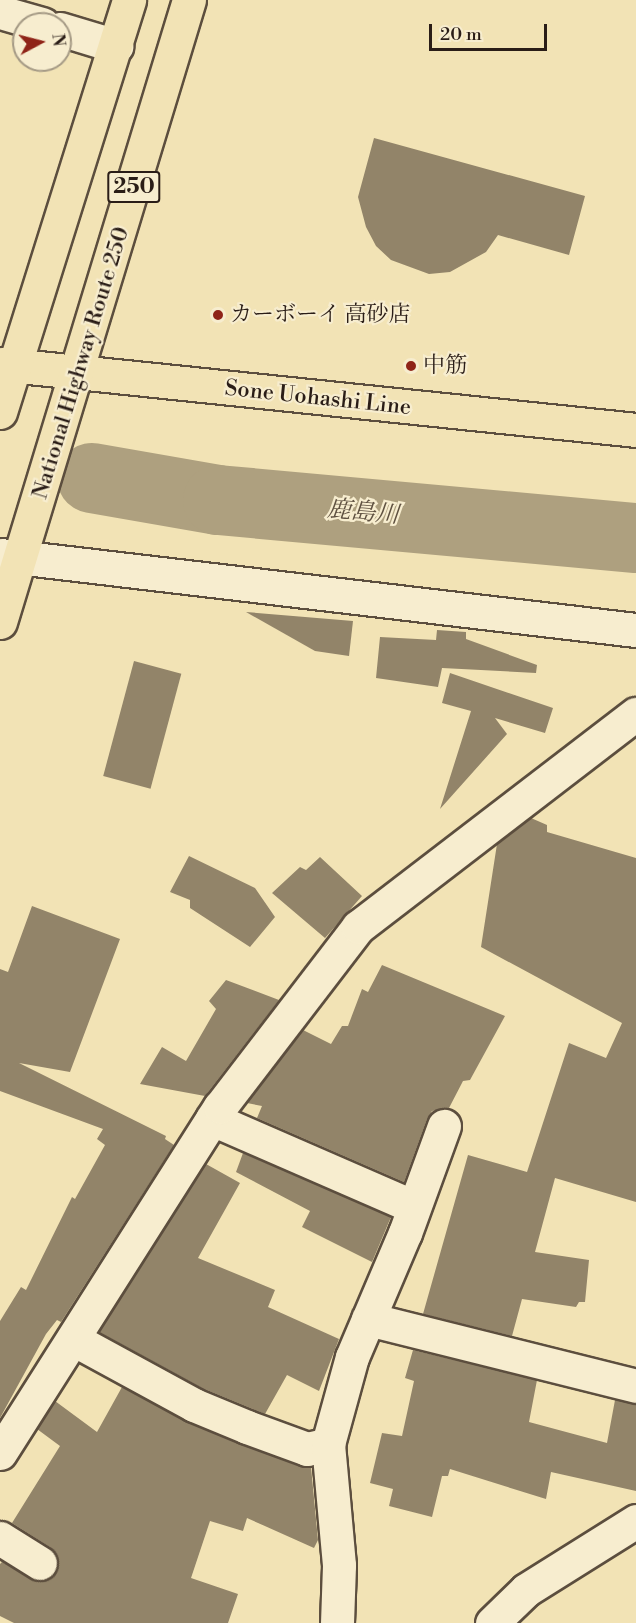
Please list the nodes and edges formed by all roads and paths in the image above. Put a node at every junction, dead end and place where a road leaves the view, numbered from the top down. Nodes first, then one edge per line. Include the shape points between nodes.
1 (129, 0) edge
2 (189, 0) edge
3 (72, 33) edge
4 (116, 46) junction
5 (6, 365) edge
6 (78, 374) junction
7 (0, 412) edge
8 (636, 430) edge
9 (11, 556) edge
10 (0, 622) edge
11 (636, 630) edge
12 (636, 714) edge
13 (212, 1119) junction
14 (444, 1126) dead end
15 (414, 1207) junction
16 (368, 1319) junction
17 (73, 1339) junction
18 (636, 1386) edge
19 (328, 1444) junction
20 (0, 1453) edge
21 (636, 1521) edge
22 (0, 1538) edge
23 (40, 1563) dead end
24 (337, 1623) edge
25 (492, 1623) edge

1 - 4 main road, 250
2 - 6 main road, National Highway Route 250 / 250
3 - 4 street
4 - 5 main road, 250
5 - 6 main road, Sone Uohashi Line
5 - 7 main road, 250
6 - 8 main road, Sone Uohashi Line
6 - 9 main road, National Highway Route 250 / 250
9 - 10 main road, National Highway Route 250 / 250
9 - 11 street
12 - 13 street via 358,927
13 - 15 street
13 - 17 street
14 - 15 street
15 - 16 street
16 - 18 street
16 - 19 street via 352,1357
17 - 19 street via 194,1405 247,1427 307,1449
17 - 20 street
19 - 24 street via 339,1565
21 - 25 street via 526,1590
22 - 23 street

